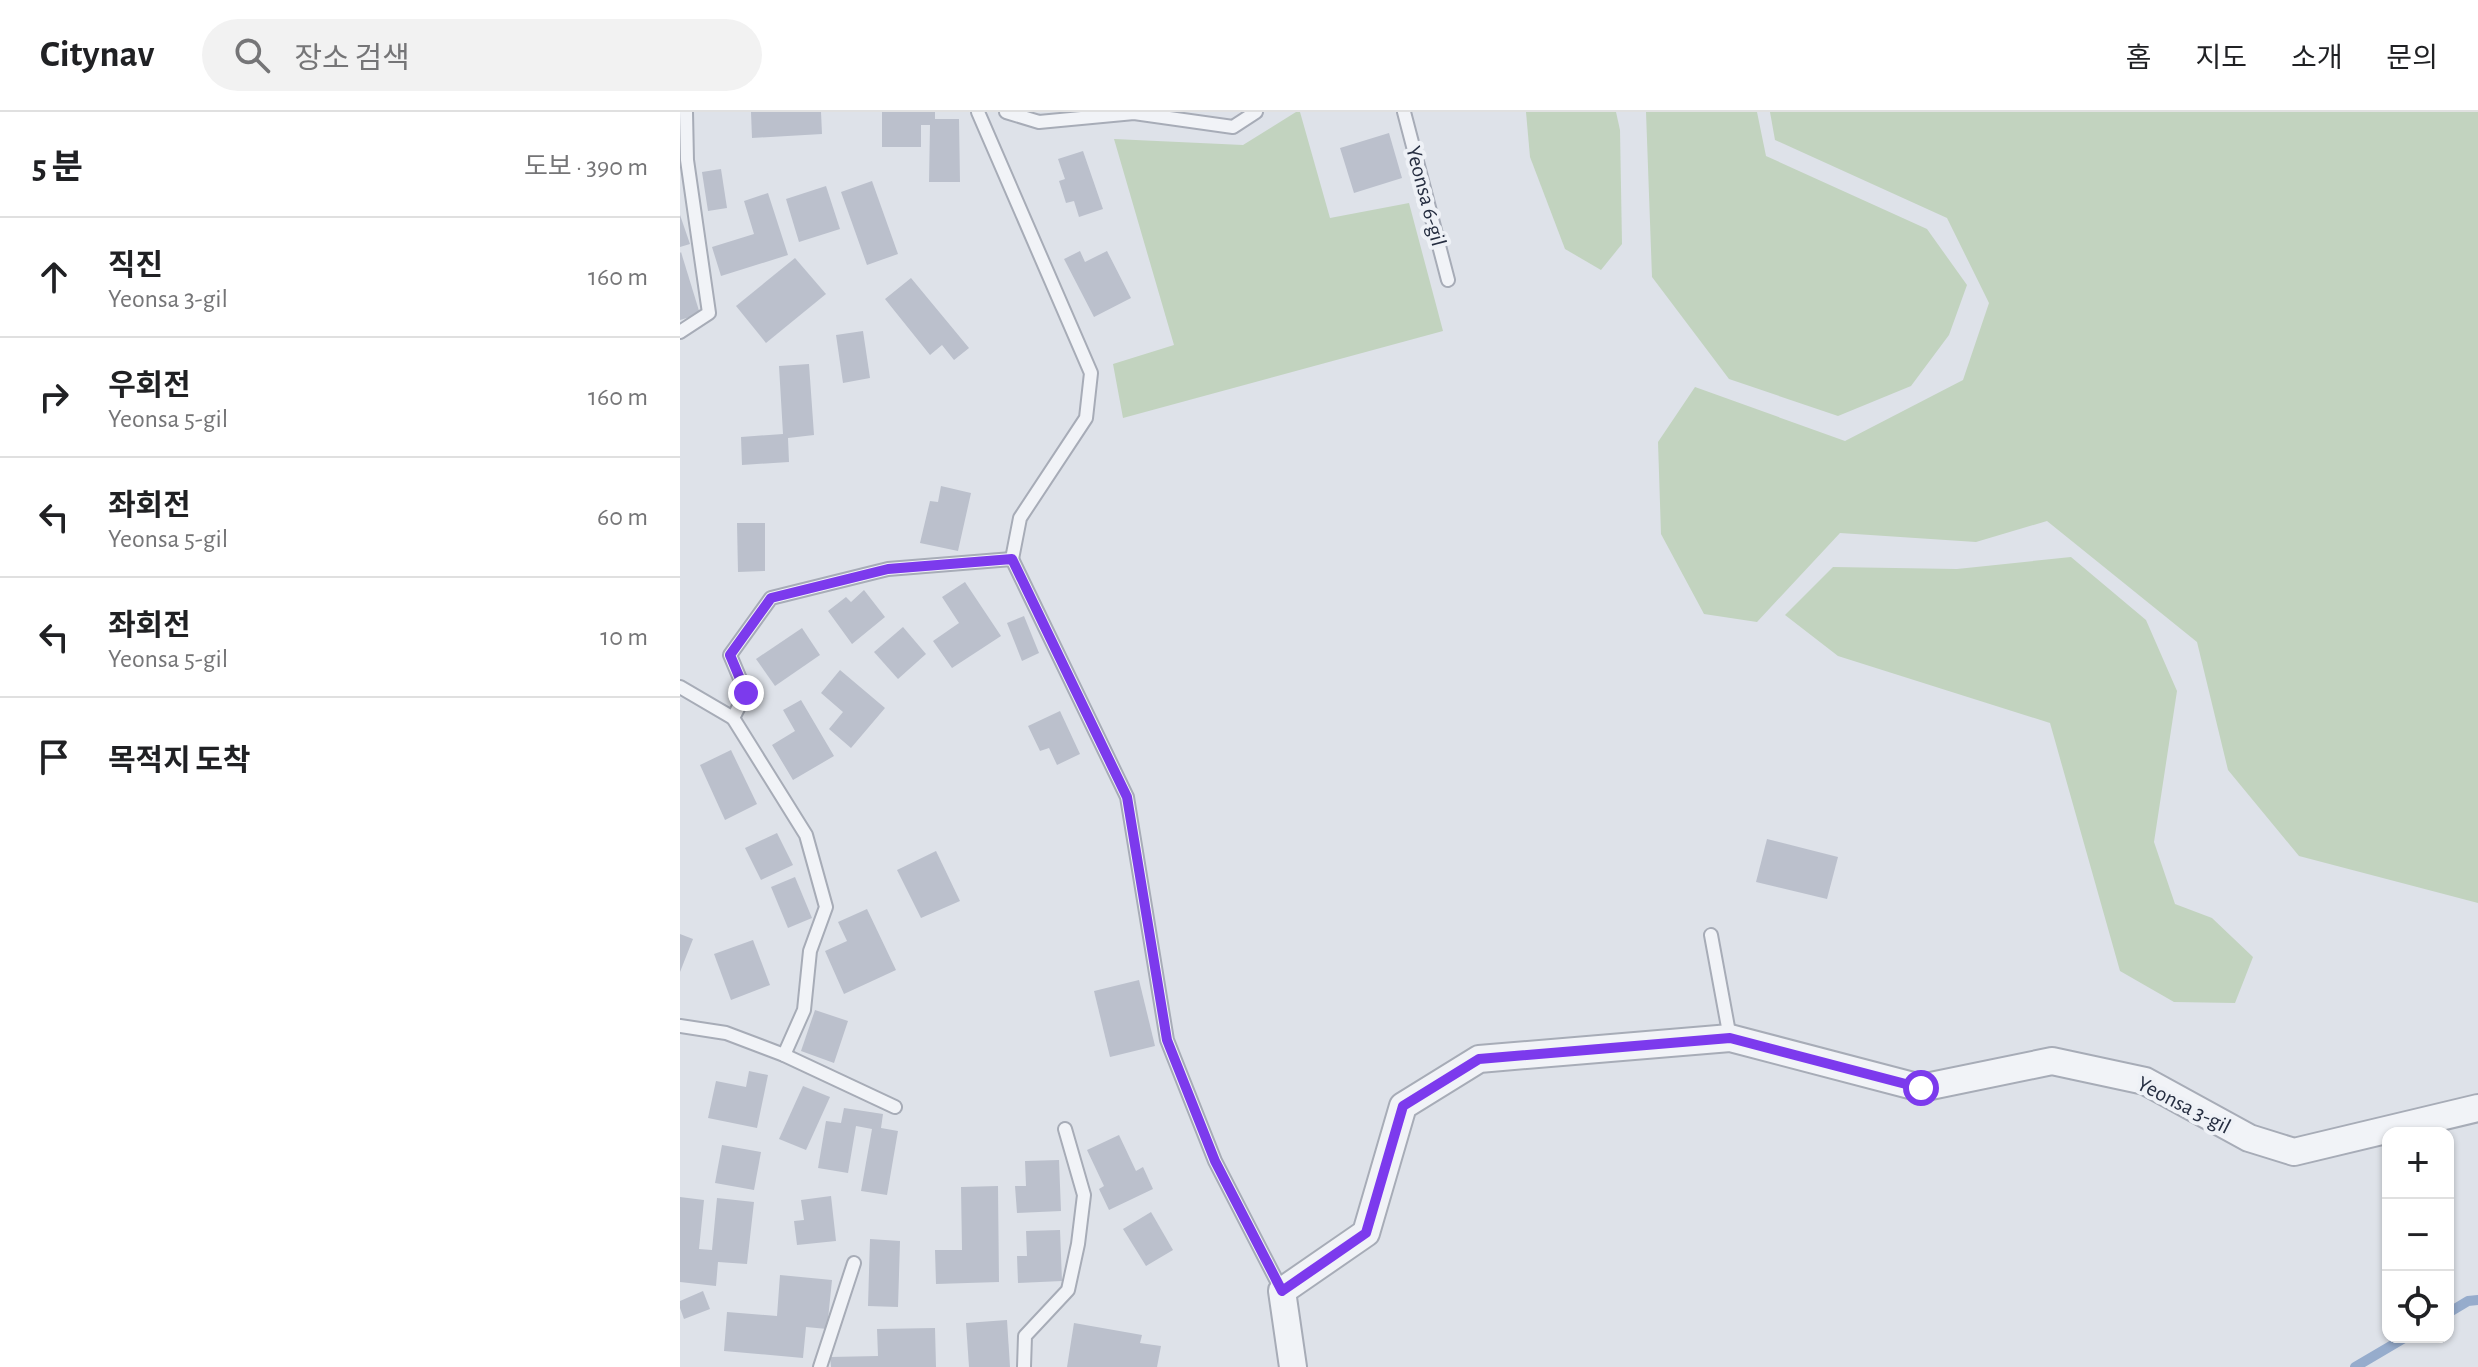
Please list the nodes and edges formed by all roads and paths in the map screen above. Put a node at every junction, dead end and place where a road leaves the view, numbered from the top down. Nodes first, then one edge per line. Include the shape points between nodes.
1 (686, 112) edge
2 (978, 112) edge
3 (1006, 112) edge
4 (1256, 112) edge
5 (1404, 112) edge
6 (1448, 280) dead end
7 (680, 332) edge
8 (1012, 559) junction
9 (680, 687) edge
10 (733, 718) junction
11 (1711, 935) dead end
12 (680, 1026) edge
13 (1730, 1038) junction
14 (784, 1055) junction
15 (895, 1107) dead end
16 (2478, 1108) edge
17 (1065, 1129) dead end
18 (854, 1263) dead end
19 (1282, 1291) junction
20 (820, 1367) edge
21 (1024, 1367) edge
22 (1293, 1367) edge

1 - 7 lane via 687,160 709,313
2 - 8 lane via 1091,373 1086,418 1020,518
3 - 4 lane via 1039,122 1134,113 1233,127
5 - 6 lane, Yeonsa 6-gil
8 - 10 lane via 888,569 771,598 730,655 746,693
8 - 19 lane via 1127,797 1167,1040 1215,1161
9 - 10 lane
10 - 14 lane via 806,835 826,907 810,951 804,1010
11 - 13 lane
12 - 14 lane via 726,1033
13 - 16 street, Yeonsa 3-gil via 1921,1088 2052,1061 2145,1081 2249,1138 2294,1152
13 - 19 street, Yeonsa 3-gil via 1479,1059 1403,1106 1366,1233
14 - 15 lane
17 - 21 lane via 1084,1195 1078,1244 1068,1290 1025,1336
18 - 20 lane
19 - 22 street

